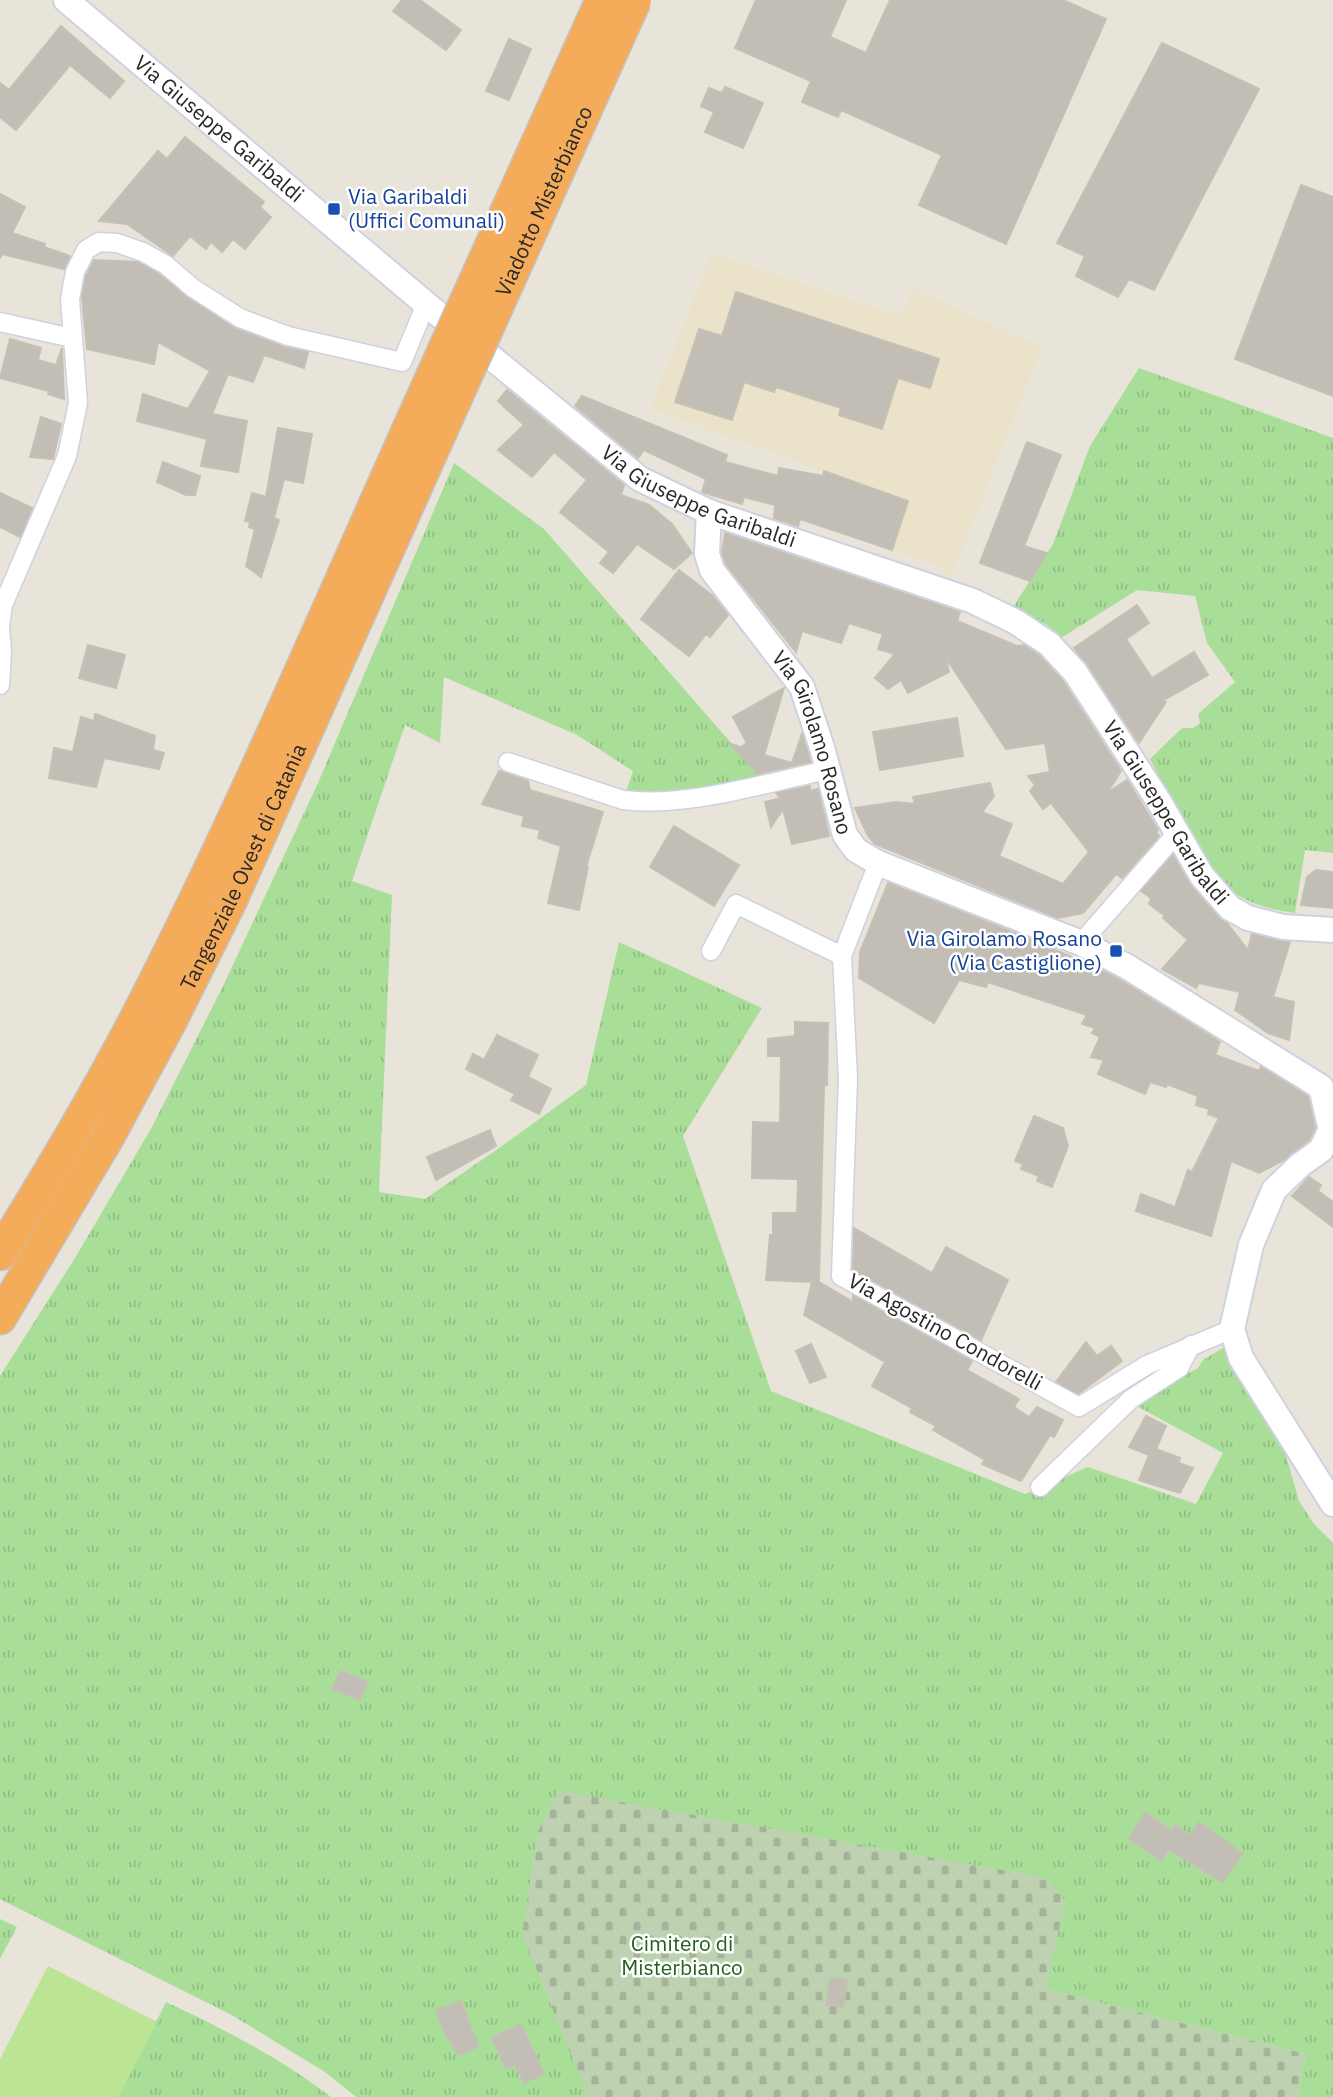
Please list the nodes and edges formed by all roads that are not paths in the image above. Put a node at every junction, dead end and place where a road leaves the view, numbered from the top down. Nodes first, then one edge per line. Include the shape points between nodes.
1 (66, 0) edge
2 (601, 0) edge
3 (635, 0) edge
4 (426, 304) junction
5 (0, 322) edge
6 (72, 338) junction
7 (402, 362) junction
8 (498, 362) junction
9 (441, 395) junction
10 (709, 512) junction
11 (0, 627) edge
12 (0, 685) edge
13 (508, 762) dead end
14 (828, 770) junction
15 (1177, 833) junction
16 (878, 863) junction
17 (1333, 930) edge
18 (1081, 943) junction
19 (711, 951) dead end
20 (842, 956) junction
21 (1327, 1091) edge
22 (1332, 1134) edge
23 (0, 1254) edge
24 (0, 1318) edge
25 (1232, 1329) junction
26 (1191, 1345) junction
27 (1040, 1487) dead end
28 (1333, 1504) edge

1 - 4 main road, Via Giuseppe Garibaldi
2 - 9 highway, Viadotto Misterbianco, bridge
3 - 9 highway, Viadotto Misterbianco, bridge
4 - 7 street
4 - 8 main road, Via Giuseppe Garibaldi
5 - 6 street
6 - 7 street via 70,299 75,272 86,250 99,242 117,243 166,265 240,318 288,336
6 - 11 street via 78,403 68,456 3,605
7 - 8 street via 455,374
8 - 10 main road, Via Giuseppe Garibaldi via 640,479
9 - 23 highway, Tangenziale Ovest di Catania via 183,925 81,1120
9 - 24 highway, Tangenziale Ovest di Catania via 224,914 108,1137
10 - 14 main road, Via Girolamo Rosano via 712,570 802,687
10 - 15 main road, Via Giuseppe Garibaldi via 973,601 1049,644 1075,671
11 - 12 street
13 - 14 street via 637,802 695,798
14 - 16 main road, Via Girolamo Rosano via 845,835 856,850
15 - 17 main road, Via Giuseppe Garibaldi via 1202,876 1230,908 1283,927
15 - 18 street
16 - 18 main road, Via Girolamo Rosano
16 - 20 street, Via Agostino Condorelli
18 - 21 main road, Via Girolamo Rosano
19 - 20 street via 736,904
20 - 26 street, Via Agostino Condorelli via 848,1079 841,1276 1079,1407 1147,1365
21 - 22 main road, Via Girolamo Rosano
22 - 25 main road via 1321,1150 1274,1190 1251,1245
25 - 26 street, Via Agostino Condorelli
25 - 28 main road via 1241,1358
26 - 27 street via 1179,1368 1131,1399

